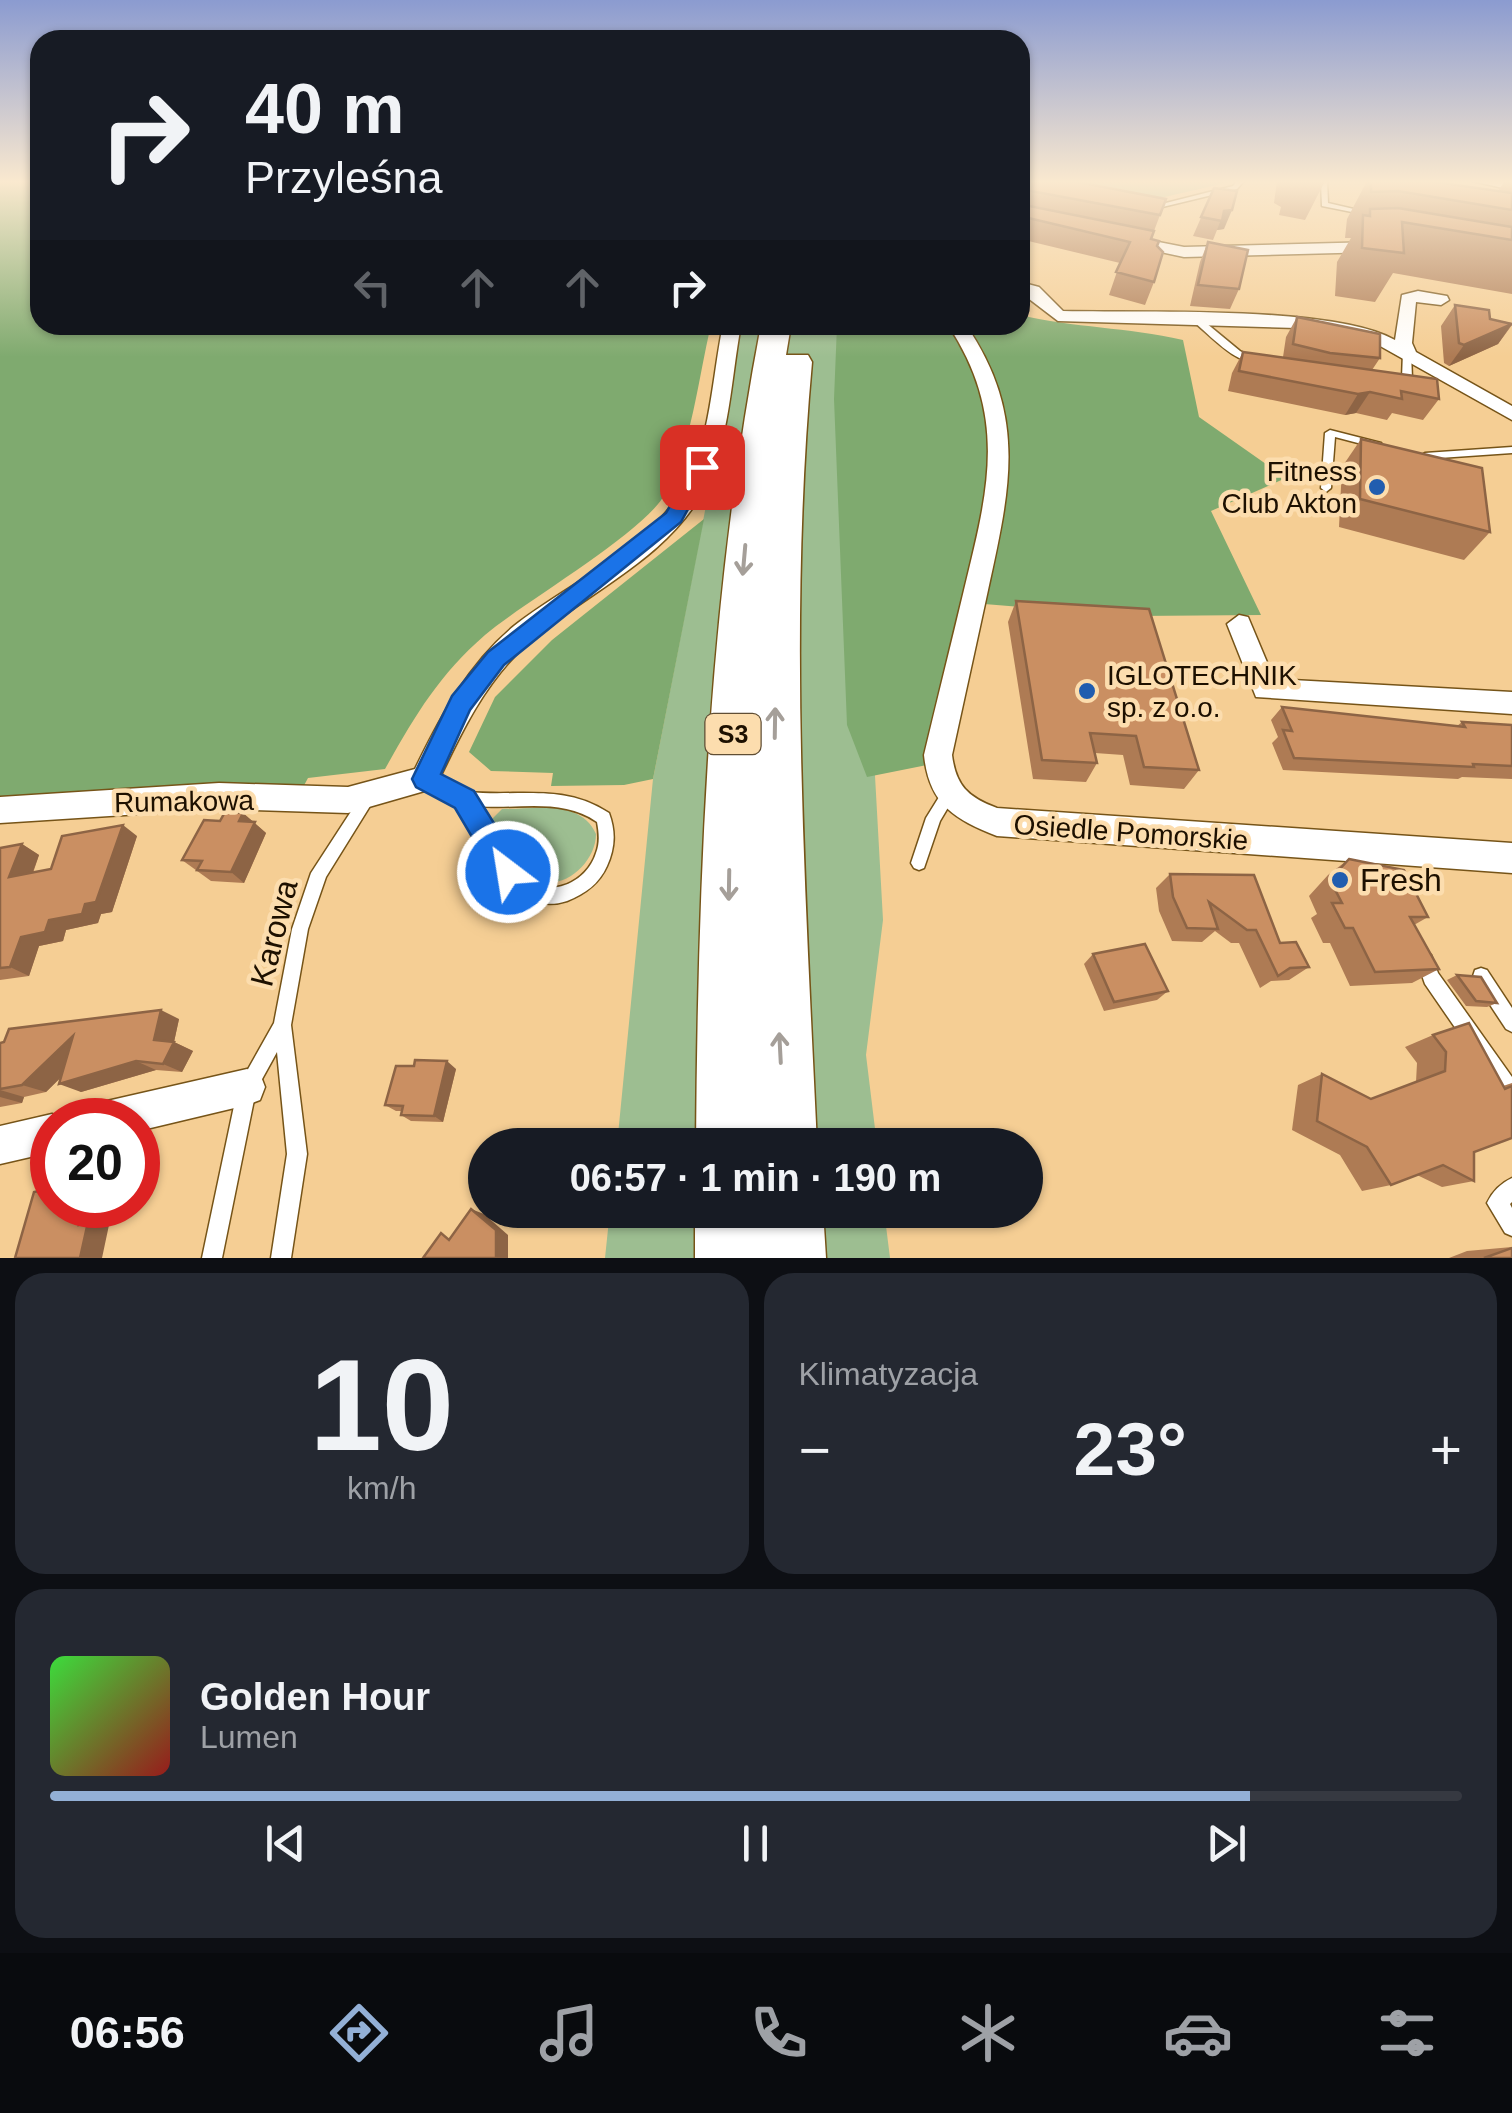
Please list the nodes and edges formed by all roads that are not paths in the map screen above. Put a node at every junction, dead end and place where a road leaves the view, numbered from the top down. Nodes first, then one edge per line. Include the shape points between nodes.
1 (1125, 240) edge
2 (1390, 250) edge
3 (1030, 289) edge
4 (1440, 300) dead end
5 (1196, 320) junction
6 (730, 335) edge
7 (774, 335) edge
8 (802, 335) edge
9 (962, 335) edge
10 (1407, 352) junction
11 (1267, 365) edge
12 (1384, 386) edge
13 (1512, 414) edge
14 (1397, 450) edge
15 (1512, 450) edge
16 (1414, 454) edge
17 (1326, 488) dead end
18 (1238, 624) dead end
19 (1512, 703) edge
20 (426, 779) junction
21 (949, 794) junction
22 (368, 798) junction
23 (465, 799) junction
24 (0, 810) edge
25 (1512, 858) edge
26 (918, 863) dead end
27 (1421, 948) edge
28 (1481, 976) edge
29 (1512, 1023) edge
30 (282, 1026) junction
31 (247, 1087) junction
32 (1512, 1092) edge
33 (160, 1108) edge
34 (728, 1128) edge
35 (785, 1128) edge
36 (30, 1138) edge
37 (0, 1146) edge
38 (1512, 1188) edge
39 (1512, 1226) edge
40 (729, 1228) edge
41 (790, 1228) edge
42 (212, 1258) edge
43 (282, 1258) edge
44 (730, 1258) edge
45 (791, 1258) edge

1 - 2 street via 1184,252
3 - 5 street via 1058,316
4 - 10 street via 1408,299
5 - 10 street via 1317,326 1378,338
5 - 11 lane via 1236,353
6 - 20 street via 702,467 686,501 656,534 496,658 461,703
7 -> 34 highway, S3 via 751,474 740,605 730,800
35 -> 8 highway, S3 via 775,816 777,605
9 - 21 street via 991,390 1002,458 938,755 940,783
10 - 12 lane via 1408,379
10 - 13 street
14 - 17 lane via 1330,434
15 - 16 lane
18 - 19 street via 1265,689
20 - 22 street, Rumakowa
20 - 23 lane
21 - 25 street, Osiedle Pomorskie via 961,809 996,822 1381,858
21 - 26 lane
22 - 24 street, Rumakowa via 219,796
22 - 30 lane, Karowa via 319,873 300,930
23 - 23 lane via 591,806 604,818 608,850 599,870 569,892 526,890
27 - 32 lane via 1430,978
28 - 29 lane
30 - 31 lane, Karowa
30 - 43 lane via 297,1154
31 - 33 street
31 - 42 lane, Karowa
36 - 37 street
38 - 39 lane via 1497,1203
40 - 44 highway
41 - 45 highway

